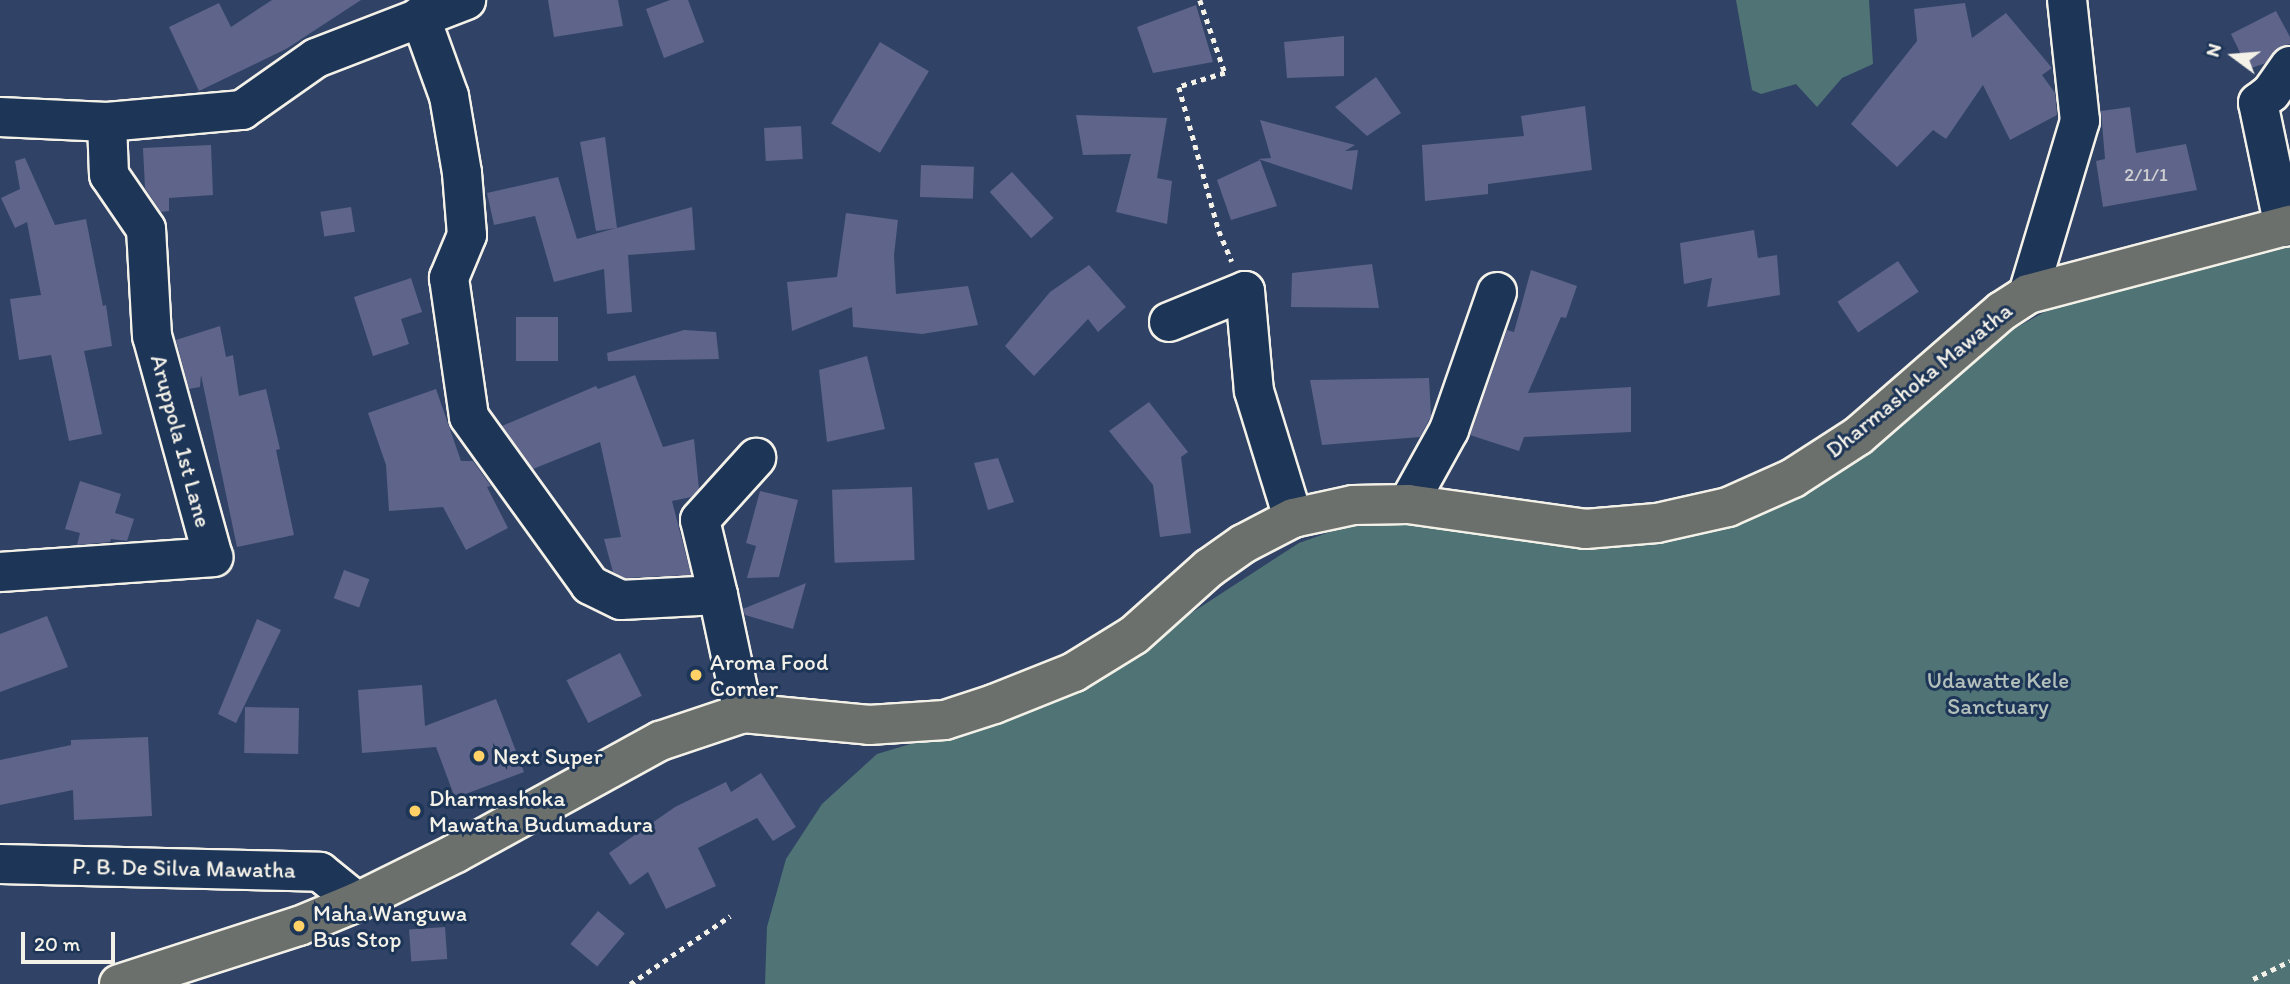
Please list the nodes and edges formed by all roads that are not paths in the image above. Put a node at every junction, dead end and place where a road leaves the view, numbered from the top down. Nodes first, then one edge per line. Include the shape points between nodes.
1 (2067, 0) edge
2 (437, 7) edge
3 (2290, 66) edge
4 (0, 117) edge
5 (107, 122) junction
6 (2287, 226) edge
7 (1497, 292) dead end
8 (2028, 294) junction
9 (1169, 322) dead end
10 (756, 458) dead end
11 (1408, 504) junction
12 (1293, 518) junction
13 (0, 572) edge
14 (719, 595) junction
15 (743, 713) junction
16 (0, 864) edge
17 (357, 902) junction
18 (119, 984) edge

1 - 8 street via 2080,121
2 - 5 street via 316,58 242,110
2 - 14 street via 467,235 449,278 469,417 590,585 621,600
3 - 6 street via 2259,103
4 - 5 street
5 - 13 street, Aruppola 1st Lane via 108,175 146,229 152,336 213,557
6 - 8 main road, Dharmashoka Mawatha
7 - 11 street via 1449,430
8 - 11 main road, Dharmashoka Mawatha via 2002,311 1858,436 1793,478 1728,507 1657,523 1585,529
9 - 12 street via 1245,291 1254,391
10 - 14 street via 700,520
11 - 12 main road, Dharmashoka Mawatha via 1353,505
12 - 15 main road, Dharmashoka Mawatha via 1209,568 1134,635 1074,673 994,704 945,720 869,724
14 - 15 street
15 - 17 main road, Dharmashoka Mawatha via 660,741
16 - 17 street, P. B. De Silva Mawatha via 320,872
17 - 18 main road, Dharmashoka Mawatha via 299,926

